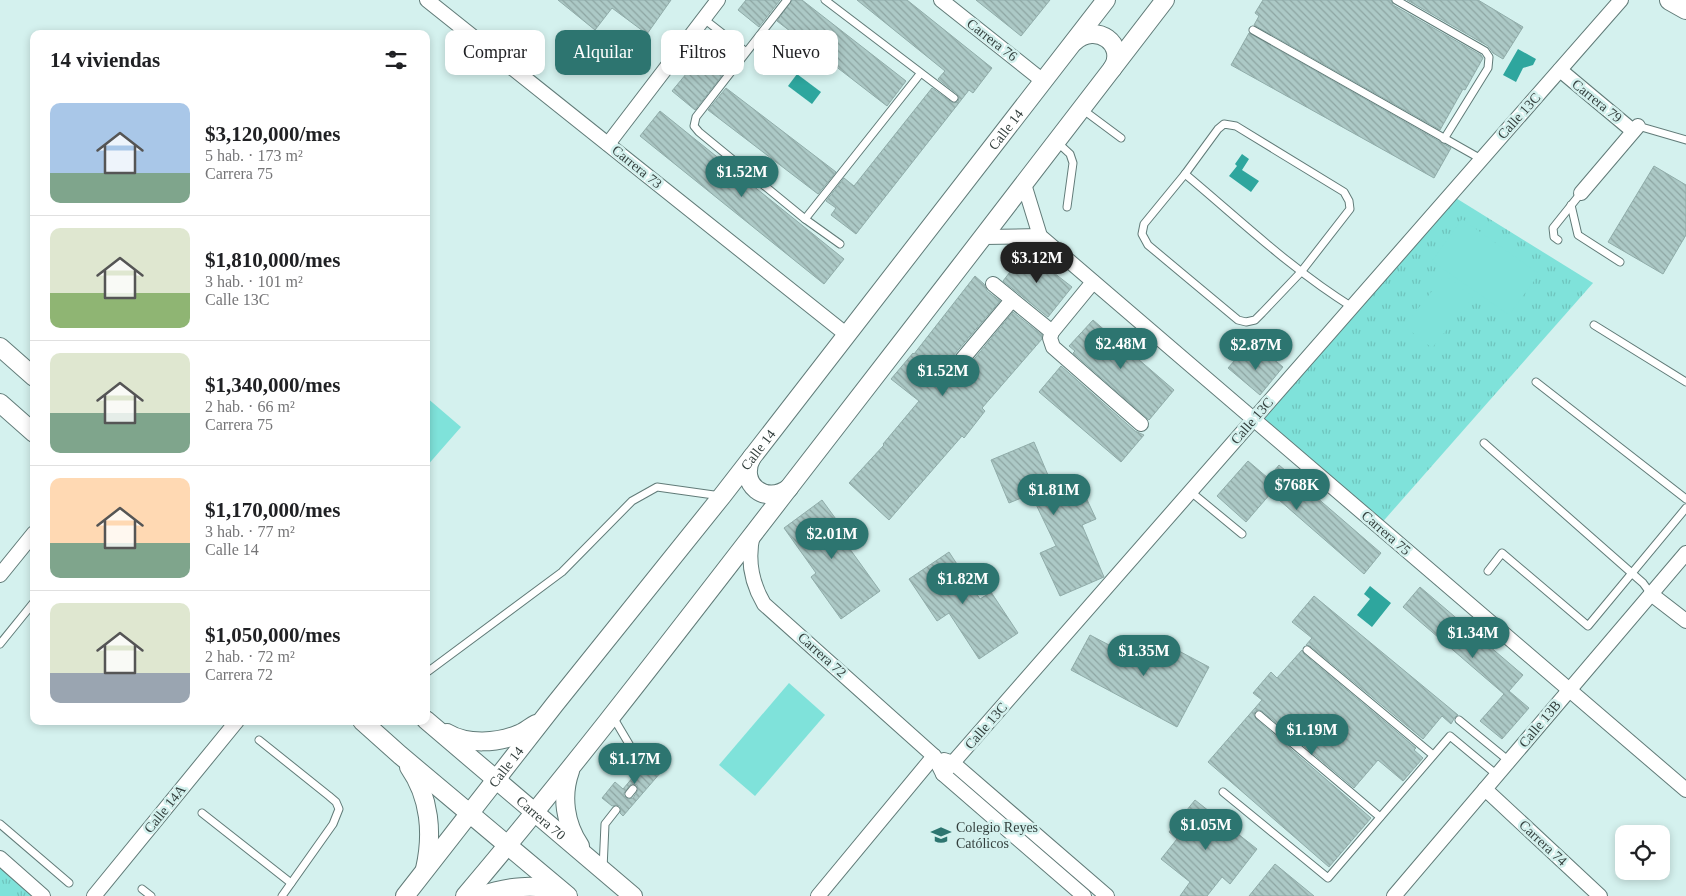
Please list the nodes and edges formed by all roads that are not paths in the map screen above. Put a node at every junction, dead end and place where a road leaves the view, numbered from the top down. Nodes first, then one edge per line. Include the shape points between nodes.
1 (427, 0) edge
2 (718, 0) edge
3 (787, 0) edge
4 (825, 0) edge
5 (941, 0) edge
6 (1106, 0) edge
7 (1165, 0) edge
8 (1396, 0) edge
9 (1621, 0) edge
10 (1670, 0) edge
11 (1686, 9) edge
12 (704, 19) junction
13 (1253, 30) dead end
14 (1073, 42) junction
15 (745, 52) junction
16 (1560, 70) junction
17 (1110, 72) junction
18 (920, 74) junction
19 (1043, 81) junction
20 (954, 98) dead end
21 (1082, 109) junction
22 (1636, 128) junction
23 (1121, 138) dead end
24 (1444, 139) junction
25 (1686, 140) edge
26 (1057, 142) junction
27 (608, 144) junction
28 (1481, 159) junction
29 (1185, 174) junction
30 (1024, 184) junction
31 (1580, 193) joint
32 (1571, 204) junction
33 (1066, 208) dead end
34 (804, 219) junction
35 (1040, 236) junction
36 (984, 237) junction
37 (1558, 240) dead end
38 (840, 244) dead end
39 (1620, 262) dead end
40 (1301, 272) junction
41 (1093, 282) junction
42 (993, 284) dead end
43 (1012, 300) junction
44 (1352, 307) junction
45 (1594, 325) dead end
46 (1052, 332) junction
47 (847, 335) junction
48 (0, 347) edge
49 (954, 369) dead end
50 (30, 373) edge
51 (1536, 382) dead end
52 (1686, 382) edge
53 (0, 403) edge
54 (1254, 420) junction
55 (1141, 424) dead end
56 (30, 429) edge
57 (1484, 443) dead end
58 (752, 457) junction
59 (789, 488) junction
60 (1191, 492) junction
61 (722, 496) junction
62 (1686, 499) edge
63 (1686, 508) edge
64 (754, 534) junction
65 (1242, 534) dead end
66 (30, 538) edge
67 (1686, 553) edge
68 (1488, 571) dead end
69 (1632, 573) junction
70 (0, 575) edge
71 (1651, 594) junction
72 (30, 607) edge
73 (1686, 621) edge
74 (0, 644) edge
75 (1307, 650) dead end
76 (430, 669) edge
77 (1569, 690) junction
78 (555, 704) junction
79 (612, 715) junction
80 (1259, 715) dead end
81 (1459, 720) dead end
82 (430, 723) edge
83 (430, 724) edge
84 (234, 725) edge
85 (366, 725) edge
86 (259, 740) dead end
87 (400, 755) junction
88 (1433, 755) junction
89 (934, 756) junction
90 (1509, 761) junction
91 (953, 763) junction
92 (572, 766) junction
93 (642, 766) dead end
94 (943, 774) junction
95 (1497, 775) junction
96 (497, 780) junction
97 (1485, 789) junction
98 (1686, 790) edge
99 (1223, 792) dead end
100 (616, 810) dead end
101 (535, 812) junction
102 (202, 813) dead end
103 (470, 814) junction
104 (1380, 817) junction
105 (0, 824) edge
106 (507, 846) junction
107 (0, 858) edge
108 (600, 867) junction
109 (424, 873) junction
110 (291, 883) junction
111 (69, 884) dead end
112 (142, 889) dead end
113 (43, 896) edge
114 (94, 896) edge
115 (151, 896) edge
116 (282, 896) edge
117 (406, 896) edge
118 (465, 896) edge
119 (480, 896) edge
120 (566, 896) edge
121 (634, 896) edge
122 (818, 896) edge
123 (1084, 896) edge
124 (1107, 896) edge
125 (1396, 896) edge
126 (1600, 896) edge

1 - 27 street, Carrera 73
2 - 12 street
3 - 15 lane
4 - 18 lane
5 - 19 street, Carrera 76
6 - 14 street, Calle 14
7 - 17 street
8 - 24 lane via 1485,51 1489,57 1488,68
9 - 16 street, Calle 13C
10 - 11 main road
12 - 15 lane
12 - 27 street
13 - 24 lane
14 - 17 street via 1093,33 1107,38 1115,51 1114,66
14 - 19 street, Calle 14
15 - 34 lane via 696,117 694,126
16 - 22 street, Carrera 79
16 - 28 street, Calle 13C
17 - 21 street
18 - 20 lane
18 - 34 lane
19 - 47 street, Calle 14
21 - 23 lane
21 - 26 street
22 - 25 lane
22 - 31 street
24 - 28 lane
26 - 30 street
26 - 33 lane via 1070,154 1073,163
27 - 47 street, Carrera 73
28 - 44 street, Calle 13C
29 - 40 lane
29 - 40 lane via 1144,224 1142,234 1148,245 1238,320 1246,322 1255,320
29 - 40 lane via 1224,124 1236,126 1344,192 1350,209
30 - 35 street
30 - 36 street
31 - 32 lane
32 - 37 lane via 1553,228 1554,237
32 - 39 lane via 1578,235
34 - 38 lane
35 - 36 street
35 - 41 street, Carrera 75
36 - 59 street
40 - 44 lane
41 - 46 street
41 - 54 street, Carrera 75
42 - 43 street
43 - 46 street
43 - 49 street
44 - 54 street, Calle 13C
45 - 52 lane
46 - 55 street via 1050,338 1054,348
47 - 58 street, Calle 14
48 - 50 street
51 - 62 lane
53 - 56 street
54 - 60 street, Calle 13C
54 - 77 street, Carrera 75
57 - 69 lane
58 - 59 street via 748,474 756,489 773,495
58 - 61 street, Calle 14
59 - 64 street
60 - 65 lane
60 - 91 street, Calle 13C
61 - 76 lane via 657,487 632,500 562,572
61 - 78 street, Calle 14
63 - 69 lane
64 - 79 street
64 - 89 street, Carrera 72 via 750,570 764,604
66 - 70 street
67 - 71 street, Calle 13B
68 - 69 lane via 1502,554 1588,626
69 - 71 lane
71 - 73 street
71 - 77 street, Calle 13B
72 - 74 lane
75 - 88 lane
77 - 90 street, Calle 13B
77 - 98 street, Carrera 75
78 - 82 street via 539,722 519,734 497,741 473,741 450,735
78 - 96 street, Calle 14
79 - 92 street
79 - 93 lane
80 - 104 lane
81 - 90 lane
83 - 96 street, Carrera 70
84 - 114 street, Calle 14A
85 - 87 street
86 - 110 lane via 336,802 339,809 333,824
87 - 103 street
87 - 109 street via 418,785 427,811 429,853
88 - 95 lane via 1450,736
88 - 104 lane
89 - 91 street, Carrera 72
89 - 94 street, Carrera 72
89 - 122 street
90 - 95 street, Calle 13B
91 - 94 street, Calle 13C
91 - 124 street, Carrera 72
92 - 101 street
92 - 108 street via 565,796 567,818 575,839
94 - 123 street, Carrera 72
95 - 97 street, Calle 13B
96 - 101 street, Carrera 70
96 - 103 street, Calle 14
97 - 125 street, Calle 13B
97 - 126 street, Carrera 74
99 - 104 lane via 1328,878
100 - 108 lane via 605,824
101 - 106 street
101 - 108 street, Carrera 70
102 - 110 lane
103 - 106 street
103 - 109 street, Calle 14
105 - 111 lane
106 - 118 street
106 - 120 street
107 - 113 street
108 - 121 street, Carrera 70
109 - 117 street, Calle 14
110 - 116 lane
112 - 115 lane
119 - 120 street via 518,887 539,888

